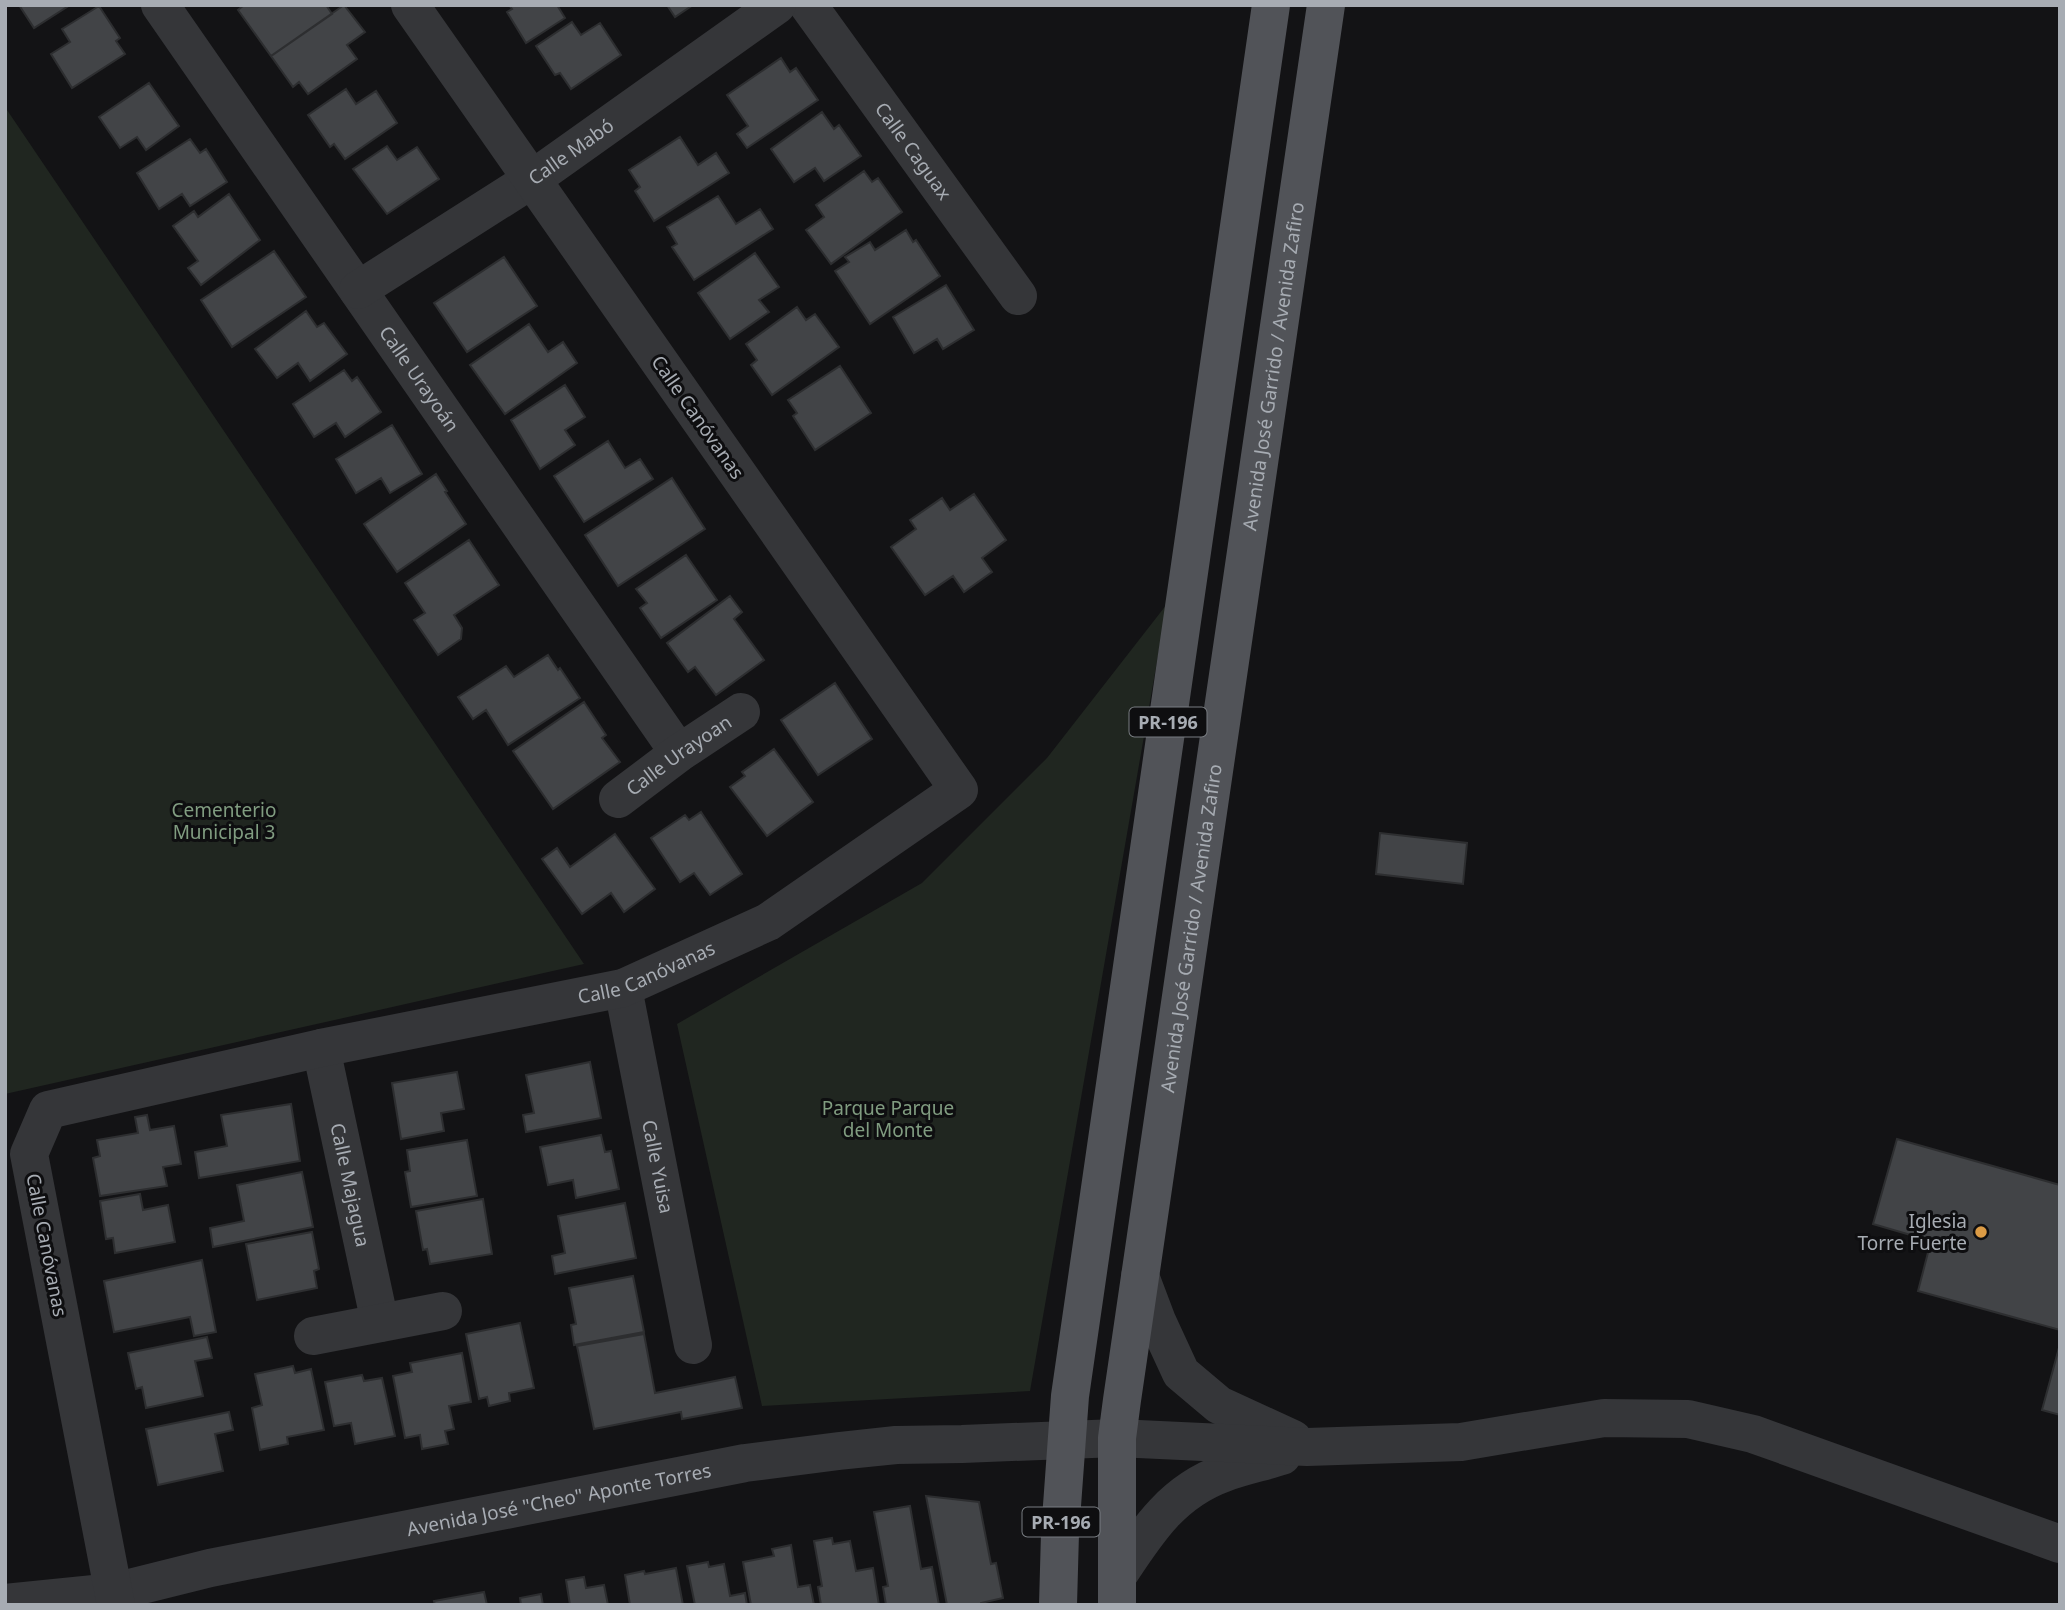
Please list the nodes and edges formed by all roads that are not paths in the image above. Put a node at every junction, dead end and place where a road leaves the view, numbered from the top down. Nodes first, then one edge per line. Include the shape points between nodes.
1 (160, 5) edge
2 (410, 5) edge
3 (777, 5) edge
4 (808, 5) edge
5 (1271, 5) edge
6 (1326, 5) edge
7 (531, 180) junction
8 (358, 290) junction
9 (1018, 296) dead end
10 (741, 712) dead end
11 (679, 753) junction
12 (618, 800) dead end
13 (623, 988) junction
14 (321, 1048) junction
15 (1140, 1276) junction
16 (443, 1311) dead end
17 (380, 1323) junction
18 (313, 1336) dead end
19 (694, 1345) dead end
20 (1117, 1438) junction
21 (1066, 1439) junction
22 (1307, 1447) junction
23 (2060, 1544) edge
24 (1117, 1591) edge
25 (115, 1598) edge
26 (5, 1602) edge
27 (1058, 1605) edge

1 - 8 street, Calle Urayoán
2 - 7 street
3 - 7 street, Calle Mabó
4 - 9 street, Calle Caguax
5 - 21 main road, PR-196
6 - 15 main road, Avenida José Garrido / Avenida Zafiro / PR-196
7 - 8 street, Calle Mabó
7 - 13 street, Calle Canóvanas via 959,790 768,922
8 - 11 street, Calle Urayoán
10 - 11 street, Calle Urayoan
11 - 12 street, Calle Urayoan
13 - 14 street, Calle Canóvanas
13 - 19 street, Calle Yuisa
14 - 17 street, Calle Majagua
14 - 25 street, Calle Canóvanas via 48,1110 29,1154
15 - 20 main road, Avenida José Garrido / Avenida Zafiro / PR-196
15 - 22 street via 1181,1373 1219,1405
16 - 17 street
17 - 18 street
20 - 21 street, Avenida José "Cheo" Aponte Torres
20 - 22 street, Avenida José "Cheo" Aponte Torres
20 - 24 main road, Avenida José Garrido / Avenida Zafiro / PR-196
21 - 25 street, Avenida José "Cheo" Aponte Torres via 896,1445 746,1462 209,1568
21 - 27 main road, PR-196
22 - 23 street via 1461,1442 1604,1418 1688,1419 1753,1434
22 - 24 street via 1223,1473 1184,1494 1153,1523
25 - 26 street, Avenida José "Cheo" Aponte Torres

